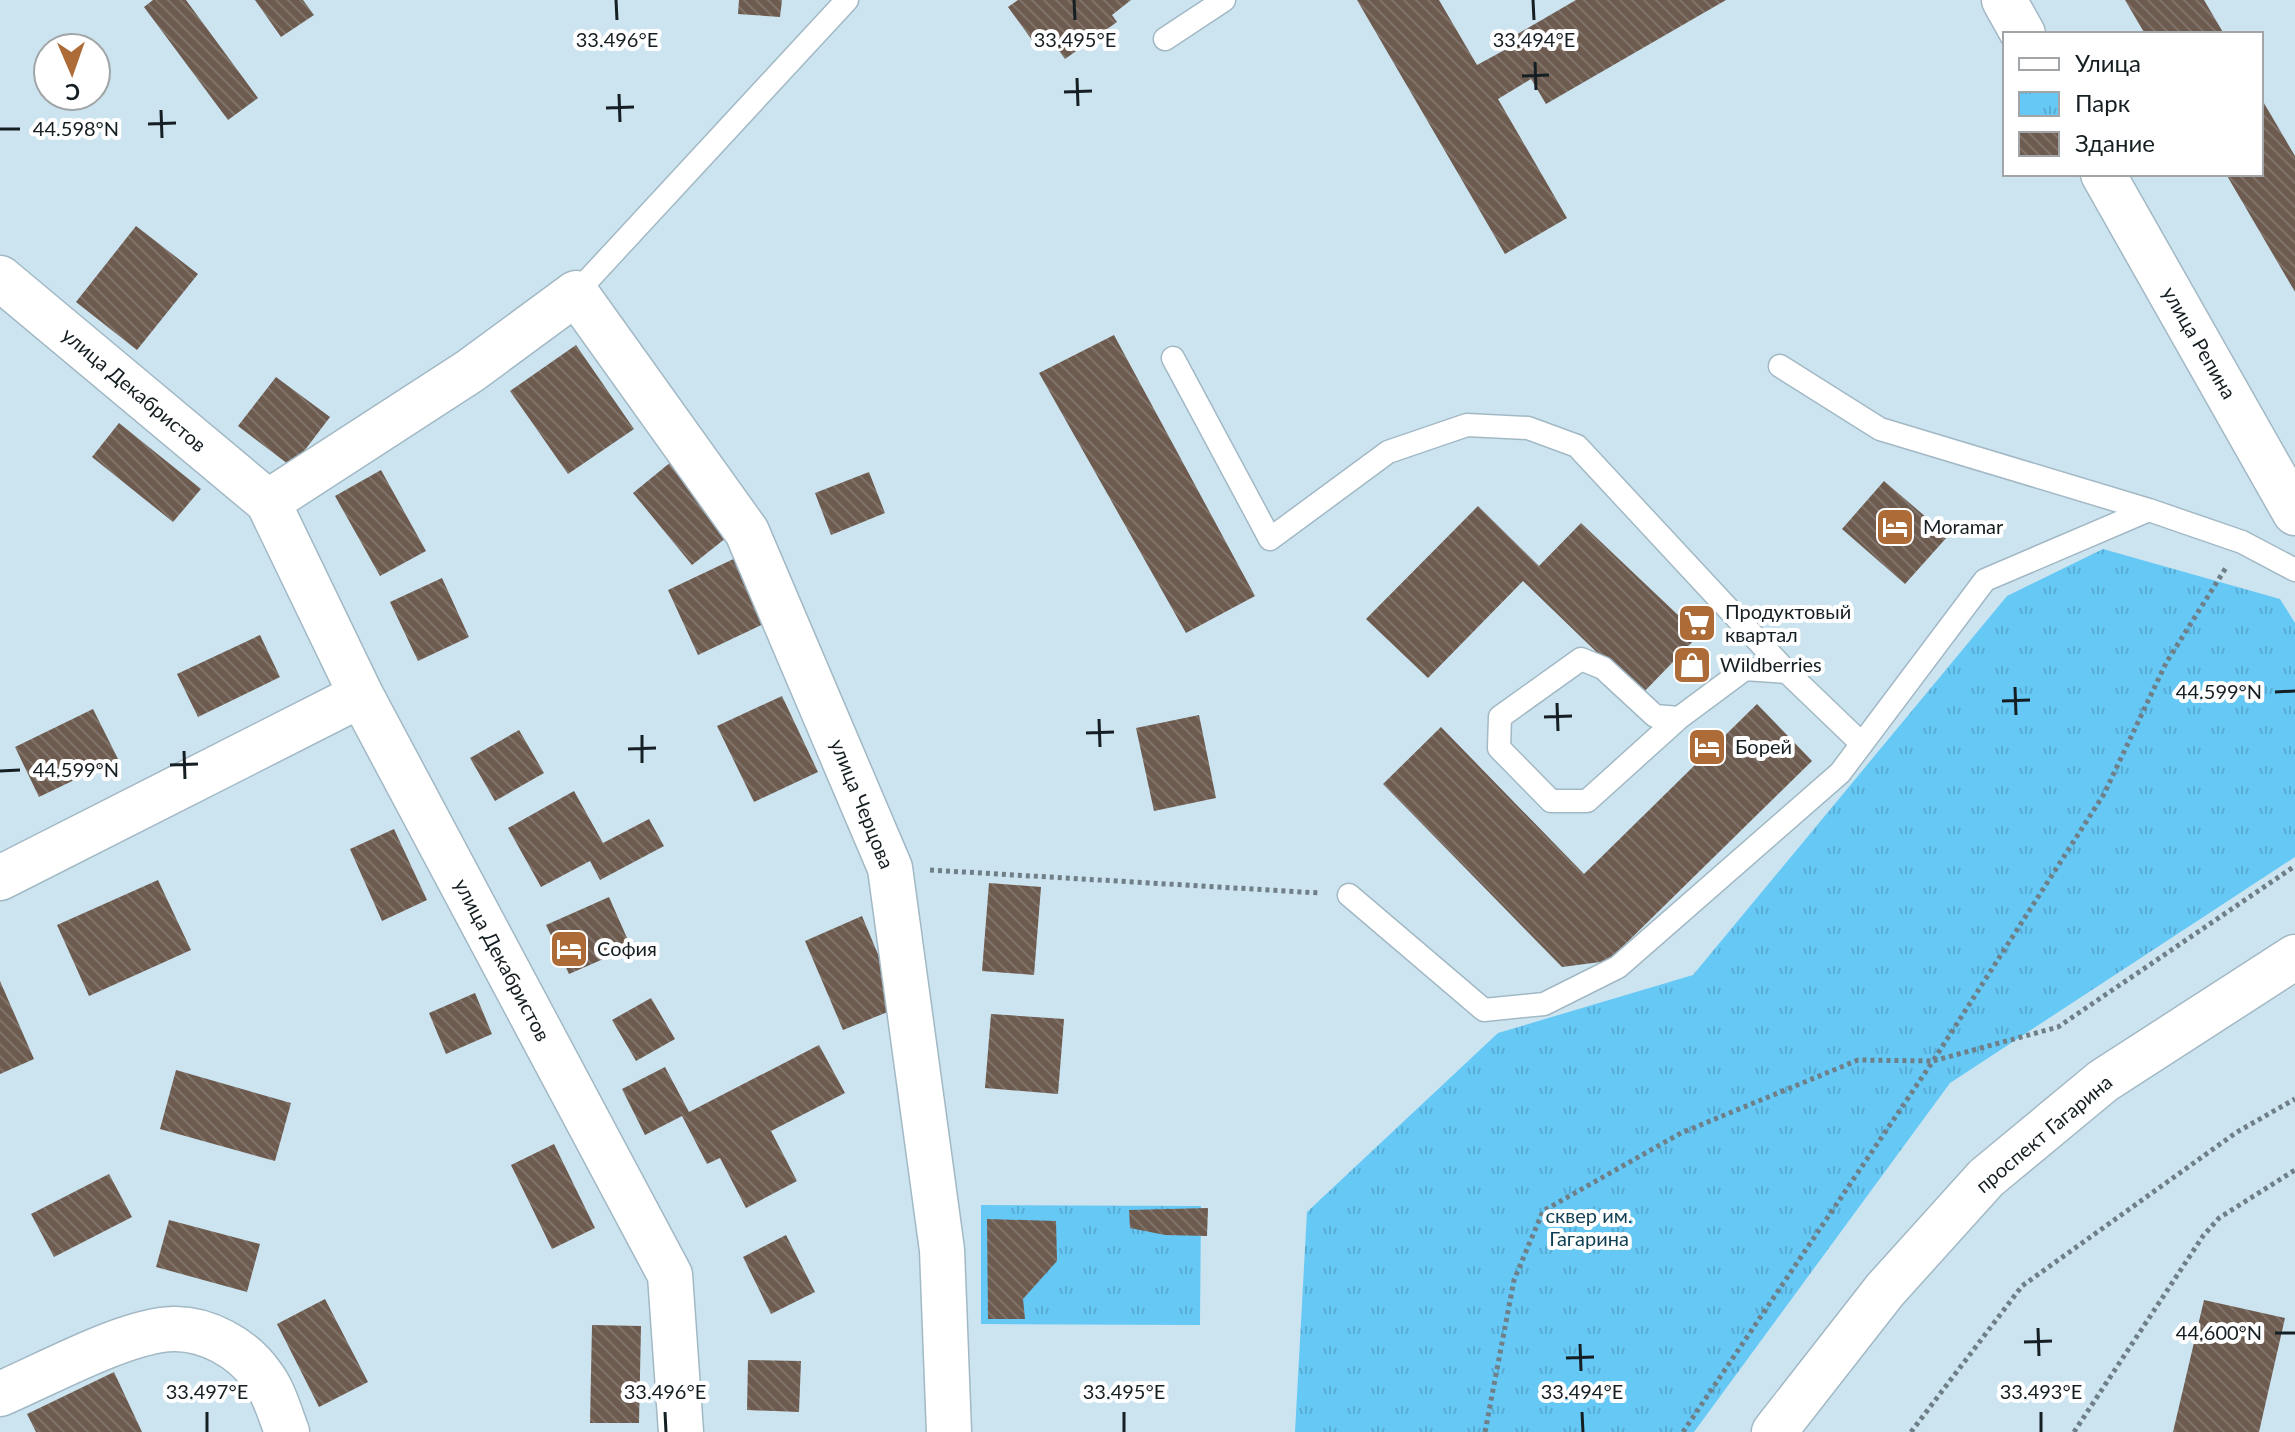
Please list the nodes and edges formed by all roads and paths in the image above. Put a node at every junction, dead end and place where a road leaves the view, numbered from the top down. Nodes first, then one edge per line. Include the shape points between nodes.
1 (847, 0) edge
2 (1224, 0) edge
3 (2004, 0) edge
4 (2022, 32) edge
5 (1165, 39) dead end
6 (2104, 176) edge
7 (0, 278) edge
8 (576, 293) junction
9 (1173, 358) dead end
10 (1780, 366) dead end
11 (268, 502) junction
12 (2149, 510) junction
13 (2295, 513) edge
14 (2242, 542) junction
15 (2295, 570) edge
16 (1787, 672) junction
17 (361, 695) junction
18 (1679, 718) junction
19 (1862, 744) junction
20 (2295, 866) edge
21 (890, 868) junction
22 (0, 878) edge
23 (1349, 895) joint
24 (2295, 957) edge
25 (1933, 1061) junction
26 (2295, 1099) edge
27 (2295, 1170) edge
28 (0, 1394) edge
29 (287, 1432) edge
30 (681, 1432) edge
31 (949, 1432) edge
32 (1485, 1432) edge
33 (1683, 1432) edge
34 (1774, 1432) edge
35 (1911, 1432) edge
36 (2074, 1432) edge

1 - 8 lane
2 - 5 lane
3 - 4 street
6 - 13 street, улица Репина
7 - 11 street, улица Декабристов
8 - 11 street via 470,371
8 - 21 street, улица Черцова via 747,532
9 - 16 lane via 1270,539 1388,452 1467,425 1528,428 1577,446
10 - 12 lane via 1880,429
11 - 17 street, улица Декабристов
12 - 14 lane
12 - 19 lane via 1985,580
14 - 15 lane
14 - 25 path via 2166,663 2104,794
16 - 18 lane via 1745,669
16 - 19 lane
17 - 22 street
17 - 30 street, улица Декабристов via 670,1275
18 - 18 lane via 1655,716 1603,668 1581,659 1500,717 1499,748 1551,801 1587,801
19 - 23 lane via 1840,773 1618,967 1544,1004 1484,1010
20 - 25 path via 2058,1027
21 - 23 path
21 - 31 street, улица Черцова via 942,1250
24 - 34 street, проспект Гагарина via 2103,1081 1986,1178 1885,1290
25 - 32 path via 1858,1060 1681,1133 1543,1211 1514,1280
25 - 33 path
26 - 35 path via 2237,1132 2022,1286
27 - 36 path via 2219,1218 2203,1236
28 - 29 street via 138,1335 173,1329 208,1335 239,1351 263,1377

